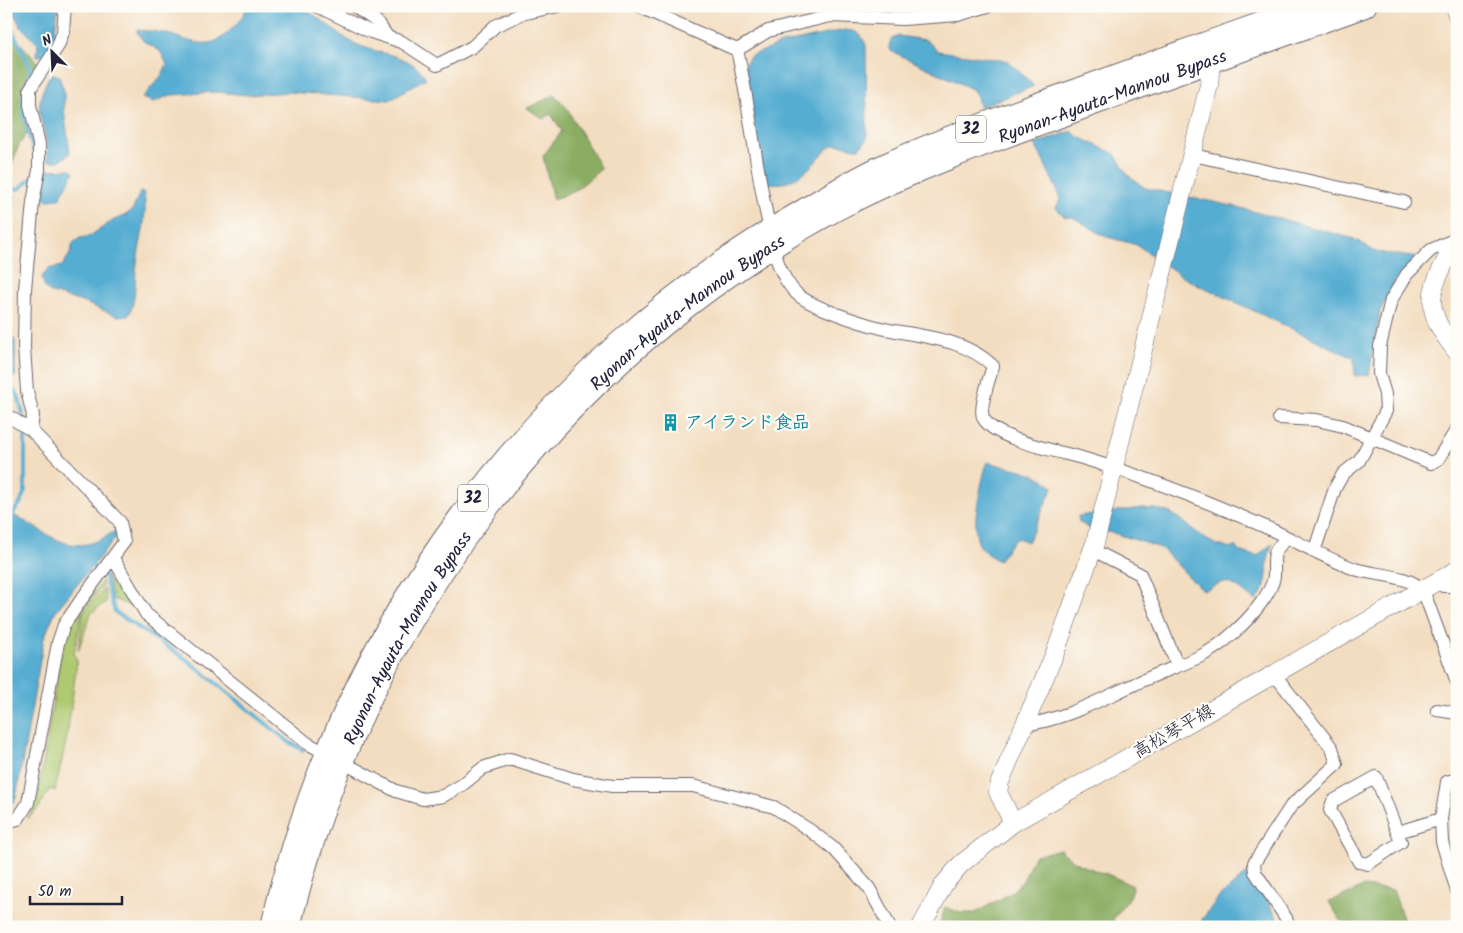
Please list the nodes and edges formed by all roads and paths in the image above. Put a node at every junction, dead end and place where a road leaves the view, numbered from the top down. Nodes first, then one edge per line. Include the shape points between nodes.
1 (66, 6) edge
2 (317, 6) edge
3 (354, 6) edge
4 (558, 6) edge
5 (638, 6) edge
6 (988, 6) edge
7 (1310, 6) edge
8 (1366, 6) edge
9 (1454, 6) edge
10 (1457, 15) edge
11 (387, 36) junction
12 (737, 50) junction
13 (1208, 53) junction
14 (1192, 154) junction
15 (1404, 202) dead end
16 (772, 238) junction
17 (1456, 239) edge
18 (1452, 260) edge
19 (1457, 352) edge
20 (6, 415) edge
21 (1279, 418) dead end
22 (1457, 429) edge
23 (31, 430) junction
24 (1372, 440) junction
25 (1115, 469) junction
26 (1286, 539) junction
27 (1094, 546) junction
28 (1314, 552) junction
29 (113, 558) junction
30 (1457, 570) edge
31 (1429, 586) junction
32 (1457, 586) edge
33 (1177, 666) junction
34 (1275, 675) junction
35 (1457, 682) edge
36 (1437, 710) dead end
37 (1457, 713) edge
38 (1024, 725) junction
39 (334, 758) junction
40 (1457, 779) edge
41 (1441, 819) junction
42 (6, 822) edge
43 (1013, 823) junction
44 (1398, 832) junction
45 (1453, 863) edge
46 (1457, 892) edge
47 (272, 927) edge
48 (289, 927) edge
49 (890, 927) edge
50 (921, 927) edge
51 (1288, 927) edge

1 - 23 street via 58,46 30,89 30,106 39,144 25,289 24,348 27,391 33,415
2 - 11 street via 371,32
3 - 11 street via 376,21
4 - 11 street via 521,14 495,26 472,47 437,65
5 - 12 street
6 - 12 street via 958,15 903,18 830,16 768,31
7 - 13 highway, Ryonan-Ayauta-Mannou Bypass / 32
8 - 13 highway, Ryonan-Ayauta-Mannou Bypass / 32
9 - 10 street
12 - 16 street via 761,197
13 - 14 street via 1209,85
13 - 16 highway, Ryonan-Ayauta-Mannou Bypass / 32 via 1001,118 887,164
14 - 15 street
14 - 25 street
16 - 25 street via 778,264 796,293 810,302 866,324 924,335 981,354 993,366 982,409 988,424 1018,441
16 - 39 highway, Ryonan-Ayauta-Mannou Bypass / 32 via 711,268 601,357 531,428 497,468 435,550 408,592 372,658
17 - 18 street
17 - 24 street via 1431,250 1407,274 1391,300 1380,346 1379,374 1386,411
18 - 19 street via 1433,287 1431,302 1437,323
20 - 23 street
21 - 24 street via 1317,420 1343,426
22 - 24 street via 1438,460 1431,463
23 - 29 street via 120,522 124,542
24 - 28 street via 1359,461 1343,474 1335,488
25 - 26 street via 1167,487 1272,530
25 - 27 street
26 - 28 street
26 - 33 street via 1276,548 1272,559 1274,576 1260,604 1220,643
27 - 33 street via 1140,574
27 - 38 street via 1055,653
28 - 31 street via 1357,569
29 - 39 street via 146,614 307,743
29 - 42 street via 81,600 61,634 28,803 18,819
30 - 31 street, 高松琴平線
31 - 32 street
31 - 34 street, 高松琴平線
31 - 35 street
33 - 38 street via 1071,715
34 - 43 street, 高松琴平線
34 - 51 street via 1332,748 1337,764 1291,806 1254,863 1255,872 1286,918
36 - 37 street
38 - 43 street via 998,792
39 - 47 highway, Ryonan-Ayauta-Mannou Bypass / 32 via 294,844
39 - 48 highway, Ryonan-Ayauta-Mannou Bypass / 32
39 - 49 street via 396,791 423,799 443,796 483,768 510,759 573,779 612,786 693,786 774,807 833,848 869,888
40 - 41 street via 1447,782
41 - 44 street
41 - 45 street via 1442,842
43 - 50 street, 高松琴平線 via 961,864 944,884
44 - 44 street via 1401,842 1394,848 1368,864 1359,862 1330,810 1333,800 1376,777
45 - 46 street

